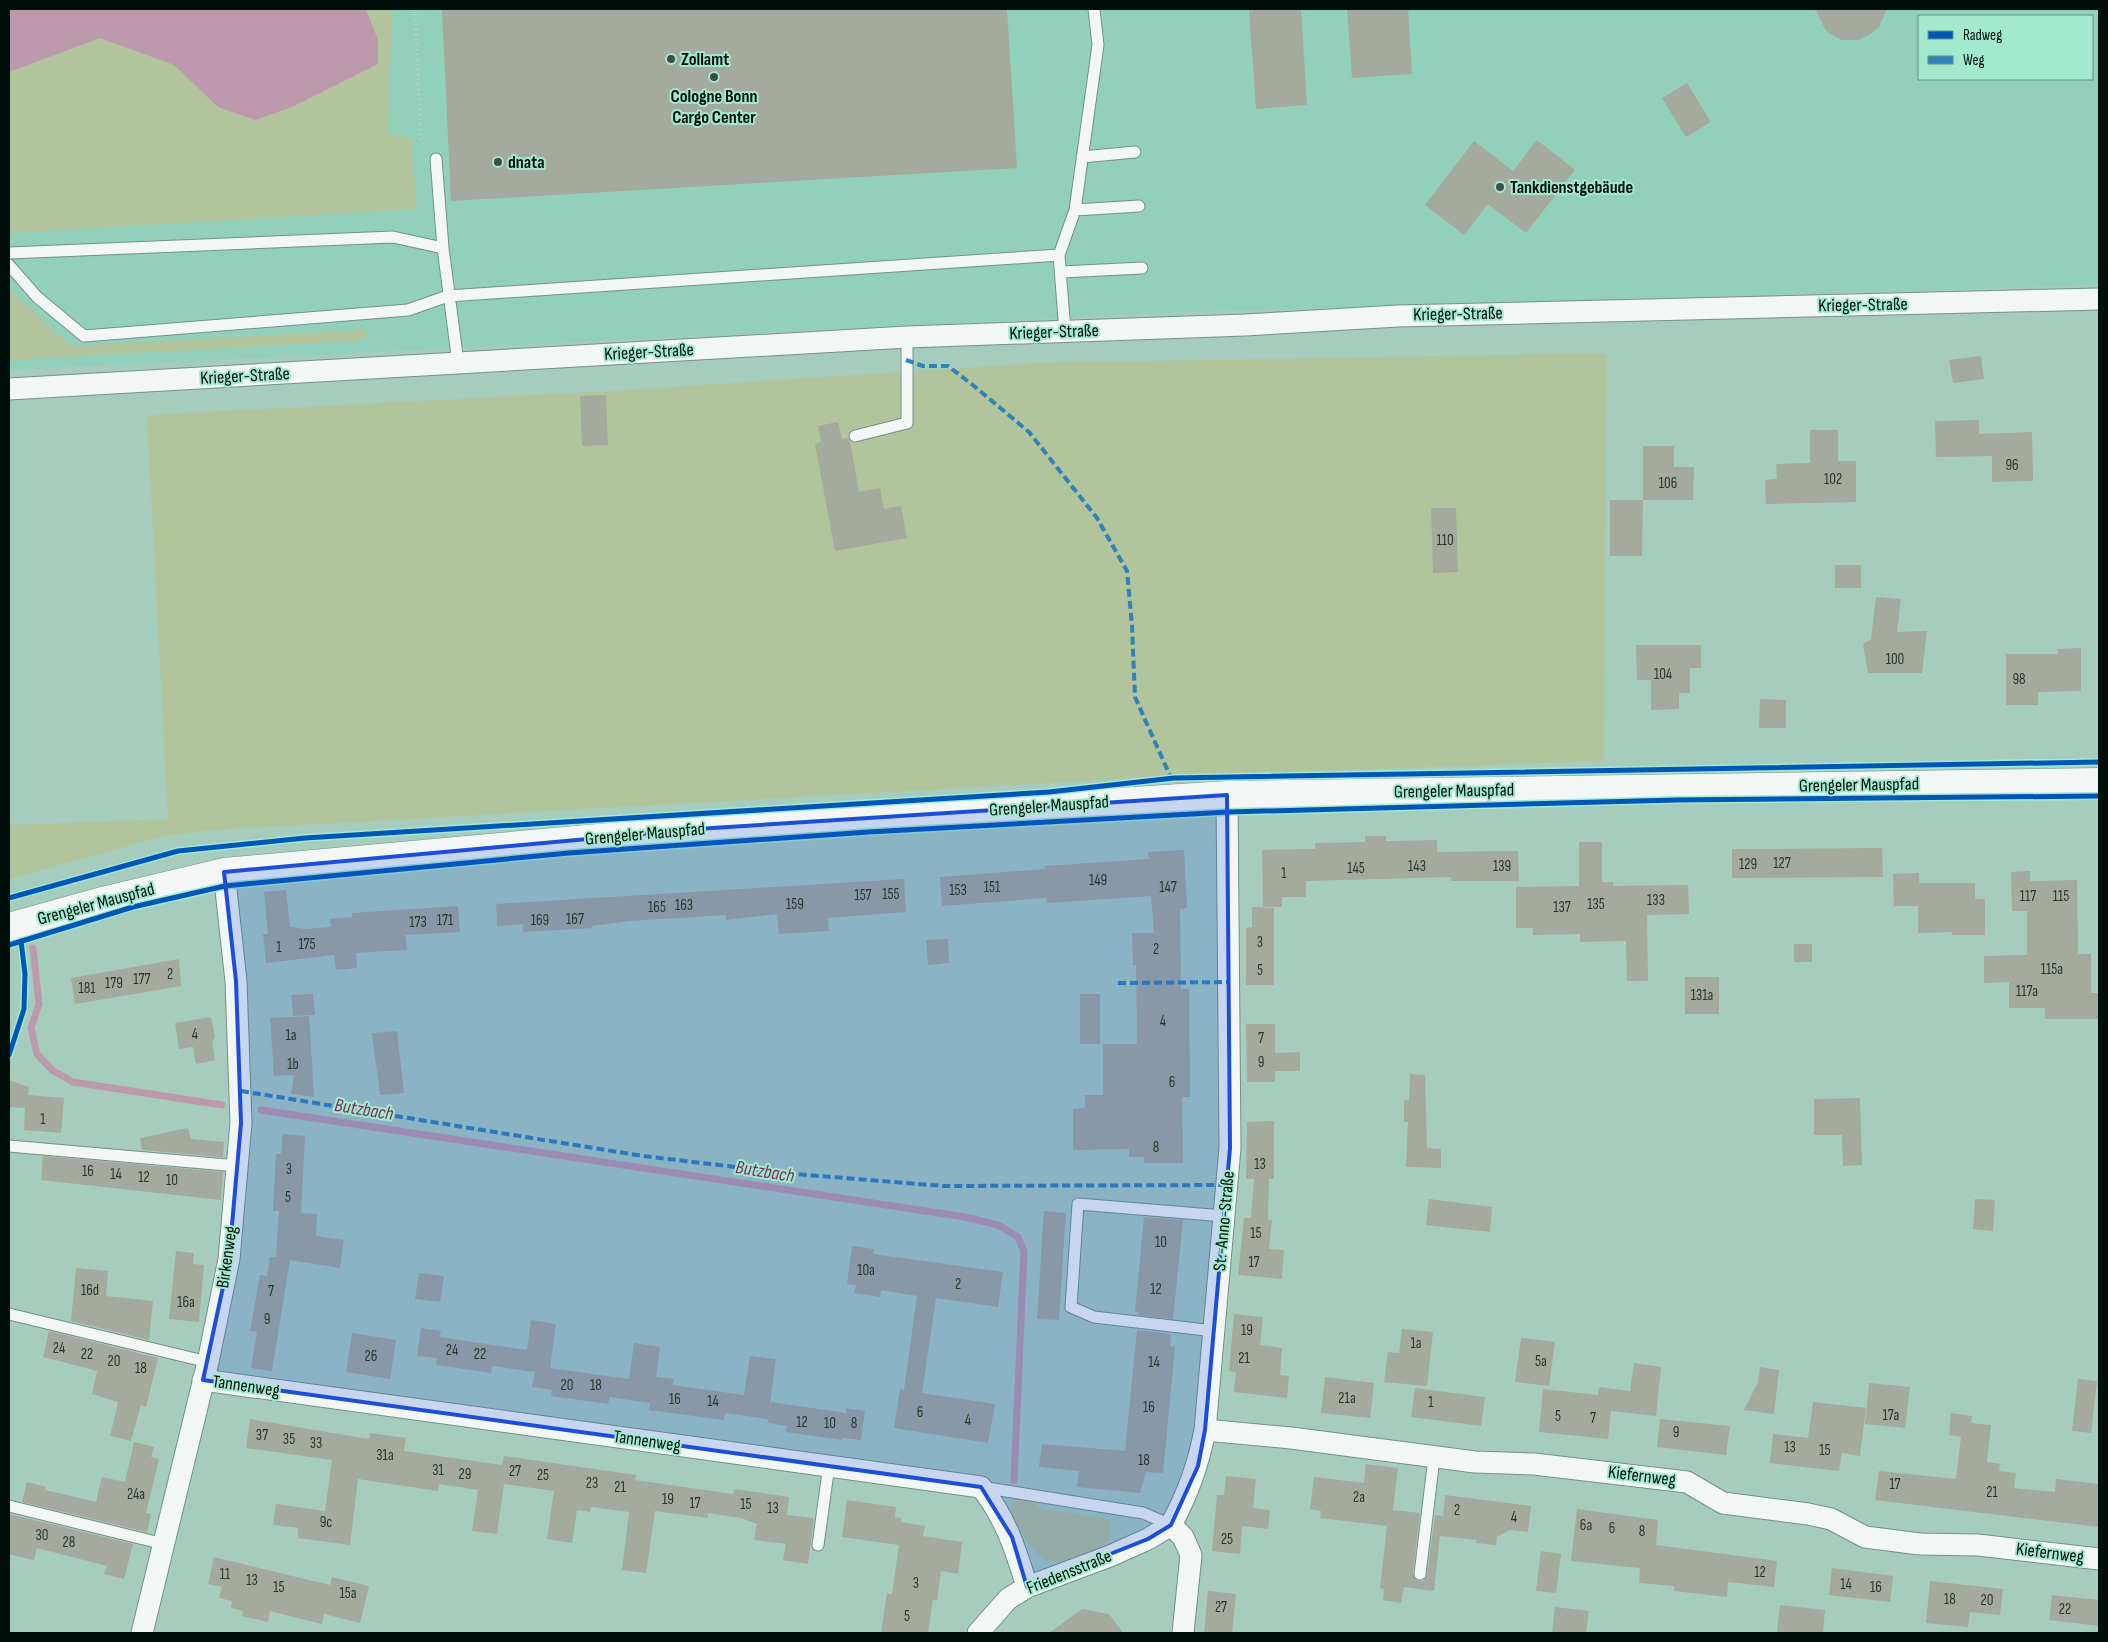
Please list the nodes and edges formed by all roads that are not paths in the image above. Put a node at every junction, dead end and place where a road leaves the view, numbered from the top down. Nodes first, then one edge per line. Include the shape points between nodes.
1 (1094, 9) edge
2 (1135, 152) dead end
3 (1082, 156) junction
4 (436, 159) road end
5 (1139, 206) dead end
6 (1074, 210) junction
7 (443, 248) junction
8 (9, 253) edge
9 (1059, 256) junction
10 (9, 265) edge
11 (1142, 268) dead end
12 (1061, 272) junction
13 (448, 296) junction
14 (2099, 299) edge
15 (1065, 332) junction
16 (907, 338) junction
17 (458, 364) junction
18 (9, 389) edge
19 (855, 436) dead end
20 (2099, 782) edge
21 (1227, 795) junction
22 (224, 872) junction
23 (9, 927) edge
24 (9, 1146) edge
25 (238, 1166) junction
26 (1224, 1216) junction
27 (9, 1314) edge
28 (1214, 1331) junction
29 (205, 1371) junction
30 (1205, 1430) junction
31 (1434, 1458) junction
32 (828, 1466) junction
33 (981, 1487) junction
34 (9, 1506) edge
35 (1171, 1525) junction
36 (164, 1544) junction
37 (818, 1545) dead end
38 (2099, 1559) edge
39 (1420, 1574) dead end
40 (1028, 1586) junction
41 (142, 1633) edge
42 (978, 1633) edge
43 (1183, 1633) edge

1 - 3 lane via 1098,44
2 - 3 lane
3 - 6 lane
4 - 7 lane
5 - 6 lane
6 - 9 lane
7 - 8 lane via 393,237
7 - 13 lane
9 - 12 lane
9 - 13 lane
10 - 13 lane via 37,297 84,336 408,310
11 - 12 lane
12 - 15 lane
13 - 17 lane
14 - 15 street, Krieger-Straße via 1398,316
15 - 16 street, Krieger-Straße
16 - 17 street, Krieger-Straße
16 - 19 lane via 907,424
17 - 18 street, Krieger-Straße
20 - 21 main road, Grengeler Mauspfad
21 - 22 main road, Grengeler Mauspfad via 696,829
21 - 26 street, St.-Anno-Straße via 1230,1148
22 - 23 main road, Grengeler Mauspfad
22 - 25 street, Birkenweg via 236,980 241,1107
24 - 25 lane
25 - 29 street, Birkenweg via 229,1259
26 - 28 street, St.-Anno-Straße
26 - 28 lane via 1078,1204 1071,1307 1094,1317
27 - 29 lane
28 - 30 street, St.-Anno-Straße
29 - 32 street, Tannenweg
29 - 36 street, Birkenweg
30 - 31 street, Kiefernweg
30 - 35 street, St.-Anno-Straße via 1198,1466
31 - 38 street, Kiefernweg via 1534,1464 1687,1482 1723,1503 1831,1519 1865,1537 1920,1544 1978,1545
31 - 39 lane
32 - 33 street, Tannenweg
32 - 37 lane
33 - 35 lane via 1143,1513
33 - 40 street via 995,1504 1012,1537
34 - 36 lane
35 - 40 street, Friedensstraße via 1118,1552
35 - 43 street via 1183,1537 1191,1554
36 - 41 street, Birkenweg
40 - 42 street, Friedensstraße via 1008,1599

